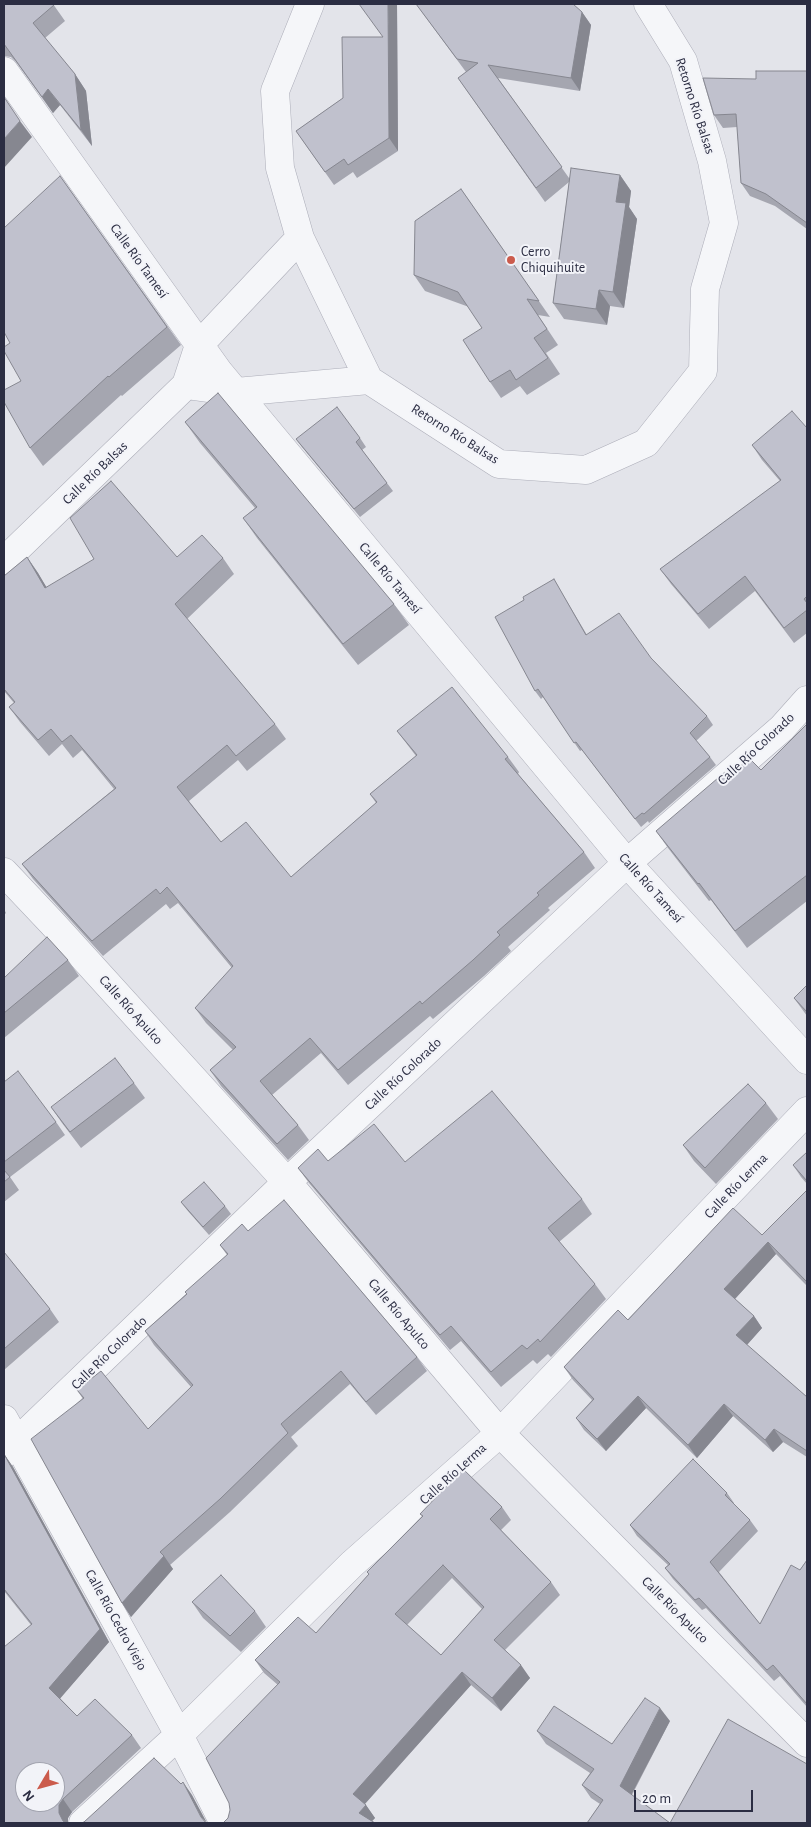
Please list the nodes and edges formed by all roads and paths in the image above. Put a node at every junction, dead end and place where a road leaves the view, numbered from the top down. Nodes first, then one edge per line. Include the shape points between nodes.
1 (310, 4) edge
2 (648, 4) edge
3 (4, 71) edge
4 (300, 238) junction
5 (199, 344) junction
6 (369, 380) junction
7 (186, 385) junction
8 (236, 392) junction
9 (4, 561) edge
10 (807, 700) edge
11 (627, 863) junction
12 (4, 872) edge
13 (807, 1060) edge
14 (807, 1110) edge
15 (287, 1182) junction
16 (500, 1432) junction
17 (8, 1438) edge
18 (180, 1735) junction
19 (807, 1743) edge
20 (83, 1823) edge
21 (224, 1823) edge

1 - 4 street via 276,91 280,168
2 - 6 street, Retorno Río Balsas via 683,61 712,161 724,223 705,289 703,371 646,443 586,470 499,464
3 - 5 street, Calle Río Tamesí
4 - 5 street, Calle Río Balsas
4 - 6 street
5 - 7 street, Calle Río Balsas
5 - 8 street, Calle Río Tamesí
6 - 8 street
7 - 8 street
7 - 9 street, Calle Río Balsas
8 - 11 street, Calle Río Tamesí
10 - 11 street, Calle Río Colorado via 782,728
11 - 13 street, Calle Río Tamesí
11 - 15 street, Calle Río Colorado
12 - 15 street, Calle Río Apulco
14 - 16 street, Calle Río Lerma
15 - 16 street, Calle Río Apulco
15 - 17 street, Calle Río Colorado
16 - 18 street, Calle Río Lerma via 352,1564
16 - 19 street, Calle Río Apulco
17 - 18 street, Calle Río Cedro Viejo
18 - 20 street, Calle Río Lerma
18 - 21 street, Calle Río Cedro Viejo

